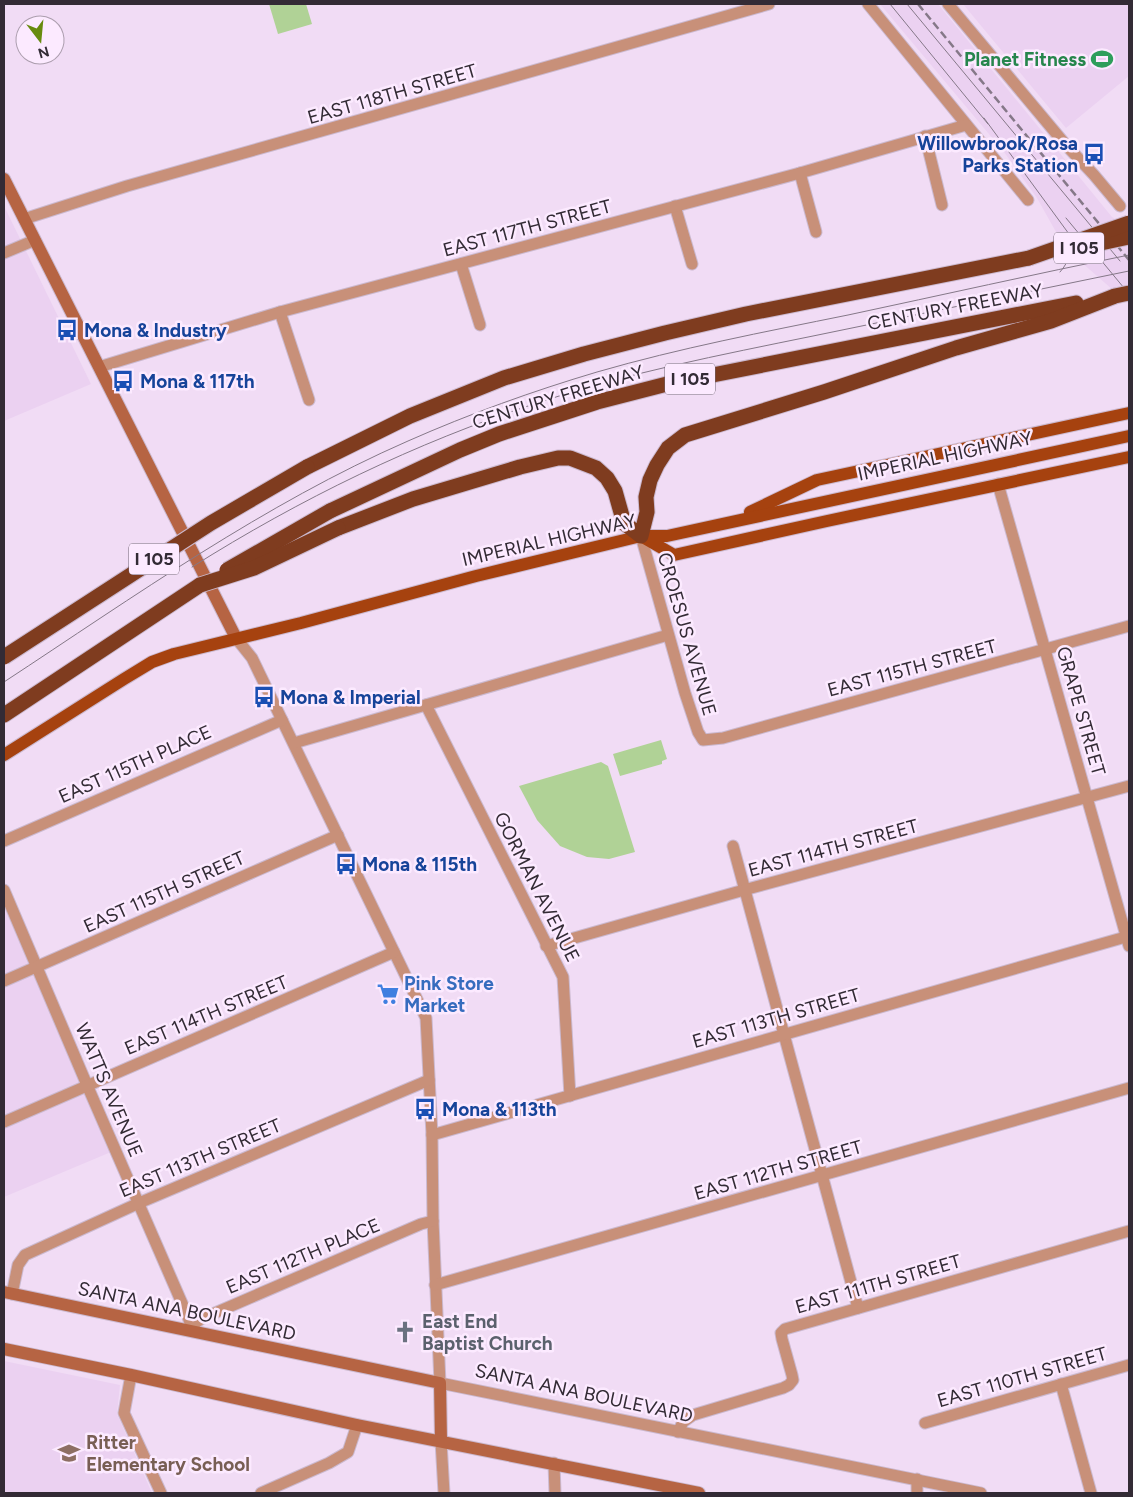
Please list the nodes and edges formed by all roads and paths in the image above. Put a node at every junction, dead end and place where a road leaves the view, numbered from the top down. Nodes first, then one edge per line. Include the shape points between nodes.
1 (769, 4) edge
2 (868, 4) edge
3 (948, 4) edge
4 (966, 125) junction
5 (925, 136) junction
6 (800, 172) junction
7 (4, 179) edge
8 (1028, 200) dead end
9 (942, 205) dead end
10 (675, 206) junction
11 (1120, 206) dead end
12 (24, 219) junction
13 (1129, 223) edge
14 (816, 232) dead end
15 (1129, 238) edge
16 (35, 240) junction
17 (4, 253) edge
18 (1029, 258) junction
19 (461, 264) junction
20 (692, 264) dead end
21 (1122, 294) edge
22 (1070, 309) junction
23 (280, 312) junction
24 (480, 325) dead end
25 (99, 367) junction
26 (309, 400) dead end
27 (1129, 413) edge
28 (1129, 436) edge
29 (1129, 457) edge
30 (998, 484) junction
31 (730, 522) junction
32 (641, 536) junction
33 (200, 585) junction
34 (1129, 626) edge
35 (668, 635) junction
36 (236, 638) junction
37 (1045, 650) junction
38 (4, 657) edge
39 (426, 706) junction
40 (4, 715) edge
41 (282, 720) junction
42 (703, 740) joint
43 (294, 743) junction
44 (4, 755) edge
45 (1129, 786) edge
46 (1087, 798) junction
47 (338, 835) junction
48 (4, 841) edge
49 (733, 846) dead end
50 (4, 890) edge
51 (744, 890) junction
52 (1128, 940) edge
53 (546, 946) junction
54 (394, 952) junction
55 (37, 967) junction
56 (4, 981) edge
57 (783, 1034) junction
58 (429, 1080) junction
59 (86, 1085) junction
60 (1129, 1088) edge
61 (570, 1096) junction
62 (4, 1122) edge
63 (432, 1135) junction
64 (822, 1176) junction
65 (139, 1203) junction
66 (433, 1221) junction
67 (1129, 1231) edge
68 (435, 1285) junction
69 (8, 1293) edge
70 (858, 1308) junction
71 (193, 1331) junction
72 (4, 1349) edge
73 (1129, 1365) edge
74 (131, 1375) junction
75 (440, 1383) junction
76 (1061, 1384) junction
77 (925, 1423) dead end
78 (356, 1425) junction
79 (678, 1432) junction
80 (442, 1441) junction
81 (554, 1464) junction
82 (917, 1479) junction
83 (684, 1492) edge
84 (161, 1493) edge
85 (260, 1493) edge
86 (444, 1493) edge
87 (555, 1493) edge
88 (699, 1493) edge
89 (917, 1493) edge
90 (981, 1493) edge
91 (1091, 1493) edge

1 - 12 street, EAST 118TH STREET via 127,186
2 - 4 street
3 - 11 street
4 - 5 street, EAST 117TH STREET
4 - 8 street
5 - 6 street, EAST 117TH STREET
5 - 9 street
6 - 10 street, EAST 117TH STREET
6 - 14 street
7 - 12 street
10 - 19 street, EAST 117TH STREET
10 - 20 street
12 - 16 street
13 - 18 highway, bridge
15 - 18 highway, CENTURY FREEWAY / I 105, bridge
16 - 17 street
16 - 25 street
18 - 38 highway, CENTURY FREEWAY / I 105, bridge via 746,314 584,354 504,378 410,416 307,467 211,523
19 - 23 street, EAST 117TH STREET
19 - 24 street
21 - 22 highway, CENTURY FREEWAY / I 105
22 - 32 highway via 1051,321 685,435 668,448 656,465 646,497 647,512
22 - 33 highway, CENTURY FREEWAY / I 105, bridge via 667,384 546,417 475,443 381,486 330,511
23 - 25 street, EAST 117TH STREET
23 - 26 street
25 - 36 street
27 - 31 main road via 817,480
28 - 31 main road, IMPERIAL HIGHWAY
29 - 30 main road
30 - 32 main road via 674,555
30 - 37 street, GRAPE STREET
31 - 32 main road, IMPERIAL HIGHWAY via 667,536
32 - 33 highway, bridge via 624,522 615,491 607,478 596,468 570,458 558,458 413,500 338,528 254,568
32 - 35 street, CROESUS AVENUE
32 - 36 main road, IMPERIAL HIGHWAY
33 - 40 highway, CENTURY FREEWAY / I 105
34 - 37 street, EAST 115TH STREET
35 - 39 street
35 - 42 street, CROESUS AVENUE
36 - 41 street via 252,658
36 - 44 main road, IMPERIAL HIGHWAY via 152,662
37 - 42 street, EAST 115TH STREET via 723,738
37 - 46 street, GRAPE STREET
39 - 43 street
39 - 53 street, GORMAN AVENUE
41 - 43 street
41 - 48 street, EAST 115TH PLACE
43 - 47 street
45 - 46 street, EAST 114TH STREET
46 - 51 street, EAST 114TH STREET
46 - 52 street, GRAPE STREET
47 - 54 street
47 - 55 street, EAST 115TH STREET
49 - 51 street
50 - 55 street, WATTS AVENUE
51 - 53 street, EAST 114TH STREET
51 - 57 street
52 - 57 street, EAST 113TH STREET
53 - 61 street, GORMAN AVENUE via 563,977
54 - 58 street via 426,1018
54 - 59 street, EAST 114TH STREET
55 - 56 street, EAST 115TH STREET
55 - 59 street, WATTS AVENUE
57 - 61 street, EAST 113TH STREET
57 - 64 street
58 - 63 street
58 - 65 street, EAST 113TH STREET
59 - 62 street, EAST 114TH STREET
59 - 65 street, WATTS AVENUE
60 - 64 street, EAST 112TH STREET
61 - 63 street, EAST 113TH STREET
63 - 66 street
64 - 68 street, EAST 112TH STREET
64 - 70 street
65 - 69 street, EAST 113TH STREET via 25,1255
65 - 71 street, WATTS AVENUE
66 - 68 street
66 - 71 street, EAST 112TH PLACE via 198,1320
67 - 70 street, EAST 111TH STREET
68 - 75 street
69 - 71 street, SANTA ANA BOULEVARD
70 - 79 street, EAST 111TH STREET via 785,1329 782,1339 793,1380 789,1385 693,1415 683,1422
71 - 75 street, SANTA ANA BOULEVARD
72 - 74 street
73 - 76 street, EAST 110TH STREET
74 - 78 street
74 - 84 street via 124,1413
75 - 79 street, SANTA ANA BOULEVARD
75 - 80 street
76 - 77 street, EAST 110TH STREET
76 - 91 street
78 - 80 street
78 - 85 street via 348,1452
79 - 82 street, SANTA ANA BOULEVARD
80 - 81 street
80 - 86 street
81 - 83 street
81 - 87 street
82 - 89 street
82 - 90 street, SANTA ANA BOULEVARD
83 - 88 street

